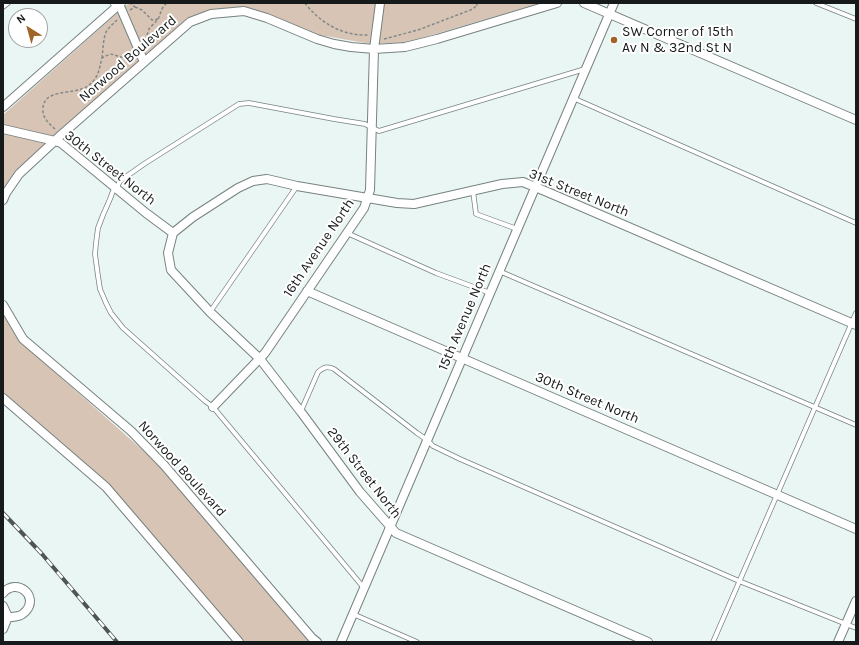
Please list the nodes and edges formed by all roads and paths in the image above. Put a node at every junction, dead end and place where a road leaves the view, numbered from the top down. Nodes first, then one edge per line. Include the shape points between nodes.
1 (8, 3) edge
2 (167, 3) edge
3 (306, 3) edge
4 (380, 3) edge
5 (557, 3) edge
6 (584, 3) edge
7 (614, 3) edge
8 (816, 3) edge
9 (118, 4) edge
10 (131, 4) edge
11 (477, 4) edge
12 (3, 8) edge
13 (134, 8) junction
14 (129, 11) dead end
15 (609, 14) junction
16 (120, 18) dead end
17 (158, 19) junction
18 (856, 19) edge
19 (368, 28) dead end
20 (371, 37) junction
21 (146, 46) dead end
22 (374, 49) junction
23 (135, 55) dead end
24 (102, 58) junction
25 (144, 62) junction
26 (585, 69) junction
27 (573, 98) junction
28 (3, 107) edge
29 (856, 120) edge
30 (372, 127) junction
31 (3, 129) edge
32 (56, 131) dead end
33 (55, 141) junction
34 (297, 186) junction
35 (535, 186) junction
36 (116, 188) junction
37 (473, 191) junction
38 (367, 198) junction
39 (3, 200) edge
40 (856, 223) edge
41 (517, 229) junction
42 (346, 233) junction
43 (173, 234) junction
44 (499, 271) junction
45 (307, 291) junction
46 (490, 293) junction
47 (3, 305) edge
48 (210, 312) junction
49 (856, 313) edge
50 (854, 324) edge
51 (462, 358) junction
52 (260, 359) junction
53 (3, 398) edge
54 (213, 407) junction
55 (815, 407) junction
56 (301, 412) junction
57 (856, 425) edge
58 (427, 440) junction
59 (777, 495) junction
60 (390, 527) junction
61 (856, 529) edge
62 (740, 581) junction
63 (364, 588) junction
64 (3, 593) edge
65 (856, 601) edge
66 (3, 606) edge
67 (353, 614) junction
68 (8, 617) junction
69 (846, 624) junction
70 (856, 628) edge
71 (3, 629) edge
72 (239, 642) edge
73 (317, 642) edge
74 (341, 642) edge
75 (417, 642) edge
76 (648, 642) edge
77 (713, 642) edge
78 (838, 642) edge

1 - 12 lane
2 - 17 path
3 - 20 path via 324,22 335,28
4 - 20 street, 16th Avenue North
5 - 22 street, Norwood Boulevard via 430,41 405,47
6 - 15 street
7 - 15 street, 15th Avenue North
8 - 18 lane
9 - 25 street
9 - 28 street
10 - 13 path
11 - 20 path via 473,9 418,30 380,40
13 - 14 path
13 - 17 path via 142,10 152,20
15 - 26 street, 15th Avenue North
15 - 29 street
16 - 24 path via 106,32
17 - 21 path via 146,37
19 - 20 path
20 - 22 street, 16th Avenue North
22 - 25 street, Norwood Boulevard via 334,44 244,11 211,14 190,22
22 - 30 street, 16th Avenue North
23 - 24 path via 124,58 111,54
24 - 32 path via 97,76 89,86 53,95 43,103 43,113
25 - 33 street, Norwood Boulevard
26 - 27 street, 15th Avenue North
26 - 30 lane via 379,131
27 - 35 street, 15th Avenue North
27 - 40 lane
30 - 36 lane via 249,103 239,104 150,160 120,181
30 - 38 street, 16th Avenue North via 370,190
31 - 33 street, 30th Street North
33 - 36 street, 30th Street North
33 - 39 street, Norwood Boulevard via 19,174
34 - 38 street, 31st Street North
34 - 43 street, 31st Street North via 267,179 253,181 193,217
34 - 48 lane
35 - 37 street, 31st Street North via 523,182
35 - 41 street, 15th Avenue North
35 - 50 street, 31st Street North
36 - 43 street, 30th Street North
36 - 54 lane via 98,228 95,254 100,289 106,303 123,328
37 - 38 street, 31st Street North via 414,204
37 - 41 lane via 476,214
38 - 42 street, 16th Avenue North via 364,208
41 - 44 street, 15th Avenue North
42 - 45 street, 16th Avenue North
42 - 46 lane via 436,274
43 - 48 street, 29th Street North via 168,253 171,270
44 - 46 street, 15th Avenue North
44 - 55 lane
45 - 51 street, 30th Street North
45 - 52 street, 16th Avenue North
46 - 51 street, 15th Avenue North
47 - 73 street, Norwood Boulevard via 23,339 131,432 164,465
48 - 52 street, 29th Street North
49 - 50 lane
50 - 55 lane
51 - 58 street, 15th Avenue North
51 - 59 street, 30th Street North
52 - 54 street, 16th Avenue North
52 - 56 street, 29th Street North
53 - 72 street via 106,487
54 - 63 lane
55 - 57 lane
55 - 59 lane
56 - 58 lane via 318,372 330,367
56 - 60 street, 29th Street North via 360,492
58 - 60 street, 15th Avenue North
58 - 62 lane via 433,446 460,459
59 - 61 street, 30th Street North
59 - 62 lane
60 - 63 street, 15th Avenue North
60 - 76 street, 29th Street North via 398,533
62 - 69 lane
62 - 77 lane
63 - 67 street, 15th Avenue North
64 - 68 street via 13,587 19,587 30,598 30,604 23,614
65 - 69 street
66 - 68 street
67 - 74 street, 15th Avenue North
67 - 75 lane
68 - 71 street
69 - 70 lane
69 - 78 street

